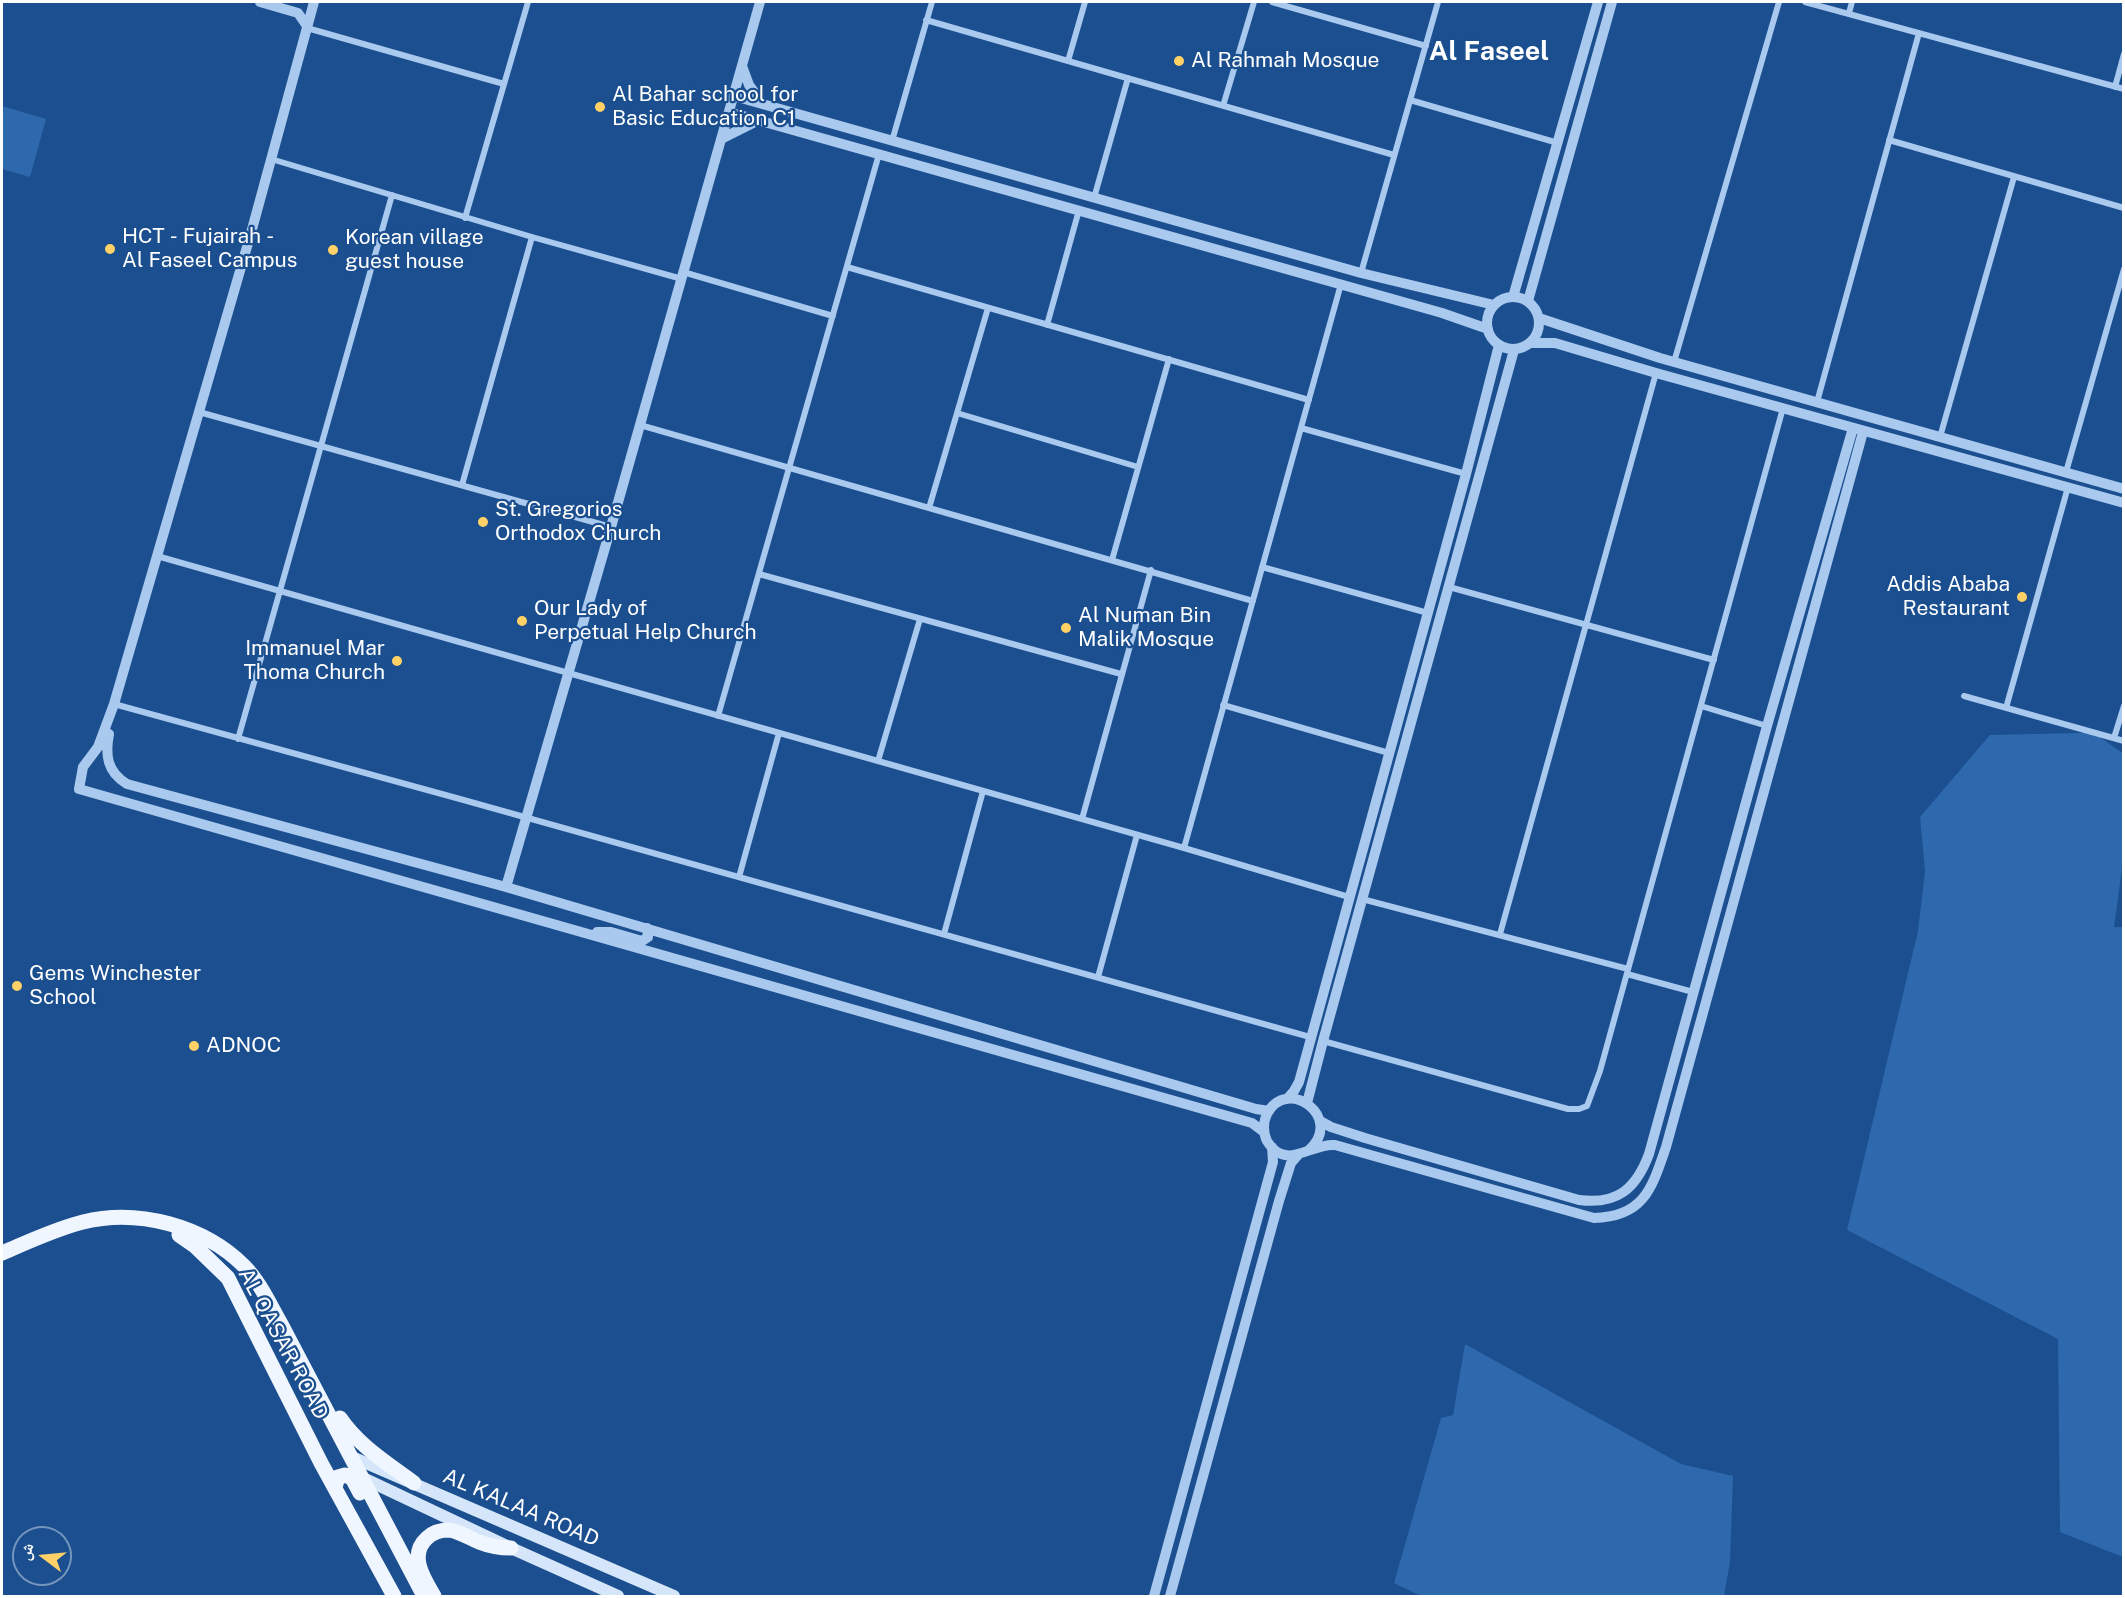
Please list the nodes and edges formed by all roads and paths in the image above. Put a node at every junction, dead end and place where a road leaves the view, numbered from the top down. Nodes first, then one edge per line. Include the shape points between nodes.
1 (260, 2) edge
2 (292, 2) edge
3 (314, 2) edge
4 (528, 2) edge
5 (760, 2) edge
6 (932, 2) edge
7 (1085, 2) edge
8 (1254, 2) edge
9 (1272, 2) edge
10 (1438, 2) edge
11 (1612, 2) edge
12 (1779, 2) edge
13 (1805, 2) edge
14 (1852, 2) edge
15 (1597, 3) edge
16 (279, 7) junction
17 (1849, 14) junction
18 (926, 20) junction
19 (307, 27) junction
20 (1919, 33) junction
21 (1426, 46) junction
22 (2124, 54) edge
23 (1068, 61) junction
24 (742, 66) junction
25 (1128, 78) junction
26 (504, 84) junction
27 (2115, 87) junction
28 (2124, 89) edge
29 (734, 96) junction
30 (1410, 100) junction
31 (764, 104) junction
32 (1223, 106) junction
33 (729, 112) junction
34 (759, 120) junction
35 (722, 139) junction
36 (892, 141) junction
37 (1889, 141) junction
38 (1558, 142) junction
39 (879, 154) junction
40 (1394, 155) junction
41 (271, 159) junction
42 (2014, 177) junction
43 (392, 195) junction
44 (1094, 198) junction
45 (2124, 208) edge
46 (1079, 210) junction
47 (465, 218) junction
48 (532, 237) junction
49 (847, 267) junction
50 (2124, 269) edge
51 (1361, 273) junction
52 (682, 275) junction
53 (2122, 283) edge
54 (1341, 284) junction
55 (1513, 297) junction
56 (1528, 301) junction
57 (1494, 305) junction
58 (988, 308) junction
59 (833, 316) junction
60 (1539, 318) junction
61 (1047, 325) junction
62 (1488, 329) junction
63 (1532, 343) junction
64 (1499, 345) junction
65 (1514, 350) junction
66 (1169, 359) junction
67 (1674, 362) junction
68 (1656, 373) junction
69 (1309, 400) junction
70 (1817, 402) junction
71 (1783, 408) junction
72 (199, 412) junction
73 (957, 413) junction
74 (640, 425) junction
75 (1301, 428) junction
76 (1858, 430) junction
77 (1940, 437) junction
78 (322, 446) junction
79 (1138, 467) junction
80 (789, 468) junction
81 (2066, 472) junction
82 (1466, 474) junction
83 (462, 485) junction
84 (2068, 487) junction
85 (2124, 489) edge
86 (1840, 498) junction
87 (2124, 503) edge
88 (929, 508) junction
89 (611, 526) junction
90 (157, 556) junction
91 (1112, 560) junction
92 (1262, 567) junction
93 (1151, 570) junction
94 (759, 574) junction
95 (1449, 587) junction
96 (282, 590) junction
97 (1253, 601) junction
98 (1428, 614) junction
99 (920, 619) junction
100 (1585, 626) junction
101 (1714, 660) junction
102 (569, 674) junction
103 (1121, 674) junction
104 (1964, 696) dead end
105 (114, 704) junction
106 (1223, 705) junction
107 (1701, 706) junction
108 (2124, 706) edge
109 (2006, 708) junction
110 (718, 716) junction
111 (109, 719) junction
112 (1767, 726) junction
113 (779, 733) junction
114 (2114, 738) junction
115 (238, 739) junction
116 (2124, 741) edge
117 (1389, 753) junction
118 (878, 761) junction
119 (983, 791) junction
120 (527, 818) junction
121 (1082, 819) junction
122 (1137, 835) junction
123 (1184, 848) junction
124 (739, 877) junction
125 (506, 887) junction
126 (1349, 897) junction
127 (1362, 899) junction
128 (647, 928) junction
129 (585, 933) junction
130 (944, 934) junction
131 (1500, 934) junction
132 (748, 958) junction
133 (687, 963) junction
134 (1627, 972) junction
135 (1098, 977) junction
136 (1693, 992) junction
137 (1310, 1037) junction
138 (1323, 1041) junction
139 (1287, 1099) junction
140 (1307, 1103) junction
141 (1269, 1111) junction
142 (1320, 1121) junction
143 (1264, 1132) junction
144 (1272, 1147) junction
145 (1309, 1150) junction
146 (1299, 1155) junction
147 (146, 1219) junction
148 (2, 1253) edge
149 (311, 1378) junction
150 (352, 1457) junction
151 (363, 1478) junction
152 (414, 1483) junction
153 (335, 1487) junction
154 (511, 1548) junction
155 (394, 1596) edge
156 (416, 1596) edge
157 (424, 1596) edge
158 (434, 1596) edge
159 (618, 1596) edge
160 (674, 1596) edge
161 (1154, 1596) edge
162 (1170, 1596) edge

1 - 16 street
2 - 16 street
3 - 19 street
4 - 26 street
5 - 24 street
6 - 18 street
7 - 23 street
8 - 32 street
9 - 21 street
10 - 21 street
11 - 56 street
12 - 67 street
13 - 17 street
14 - 17 street
15 - 38 street
16 - 19 street via 298,13
17 - 20 street
18 - 23 street
18 - 36 street
19 - 26 street
19 - 41 street
20 - 27 street
20 - 37 street
21 - 30 street
22 - 27 street
23 - 25 street
24 - 29 street
24 - 31 street via 749,85
25 - 32 street
25 - 44 street
26 - 47 street
27 - 28 street
29 - 31 street
29 - 33 street
30 - 38 street
30 - 40 street
31 - 36 street
32 - 40 street
33 - 34 street
33 - 35 street
34 - 35 street
34 - 39 street
35 - 52 street
36 - 44 street
37 - 42 street
37 - 70 street
38 - 55 street
39 - 46 street
39 - 49 street
40 - 51 street
41 - 43 street
41 - 72 street
42 - 45 street
42 - 77 street
43 - 47 street
43 - 78 street
44 - 51 street
46 - 54 street
46 - 61 street
47 - 48 street
48 - 52 street
48 - 83 street
49 - 58 street
49 - 59 street
50 - 53 street
51 - 57 street
52 - 59 street
52 - 74 street
53 - 81 street
54 - 62 street
54 - 69 street
55 - 56 street
55 - 57 street
56 - 60 street
57 - 62 street via 1488,316
58 - 61 street
58 - 73 street
59 - 80 street
60 - 63 street via 1539,332
60 - 67 street
61 - 66 street
62 - 64 street
63 - 65 street
63 - 68 street via 1555,343
64 - 65 street
64 - 82 street
65 - 95 street
66 - 69 street
66 - 79 street
67 - 70 street
68 - 71 street
68 - 100 street
69 - 75 street
70 - 77 street
71 - 76 street
71 - 101 street
72 - 78 street
72 - 90 street
73 - 79 street
73 - 88 street
74 - 80 street
74 - 89 street
75 - 82 street
75 - 92 street
76 - 84 street
76 - 86 street
77 - 81 street
78 - 83 street
78 - 96 street
79 - 91 street
80 - 88 street
80 - 94 street
81 - 85 street
82 - 98 street
83 - 89 street
84 - 87 street
84 - 109 street
86 - 112 street
86 - 145 street via 1669,1136 1649,1192 1625,1213 1594,1218 1335,1145
88 - 91 street
89 - 102 street
90 - 96 street
90 - 105 street
91 - 93 street
92 - 97 street
92 - 98 street
93 - 97 street
93 - 103 street
94 - 99 street
94 - 110 street
95 - 100 street
95 - 127 street
96 - 102 street
96 - 115 street
97 - 106 street
98 - 117 street
99 - 103 street
99 - 118 street
100 - 101 street
100 - 131 street
101 - 107 street
102 - 110 street
102 - 120 street
103 - 121 street
104 - 109 street
105 - 111 street
105 - 115 street
106 - 117 street
106 - 123 street
107 - 112 street
107 - 134 street
108 - 114 street
109 - 114 street
110 - 113 street
111 - 125 street via 108,761 113,772 127,784
111 - 129 street via 98,747 83,767 79,789
112 - 136 street
113 - 118 street
113 - 124 street
114 - 116 street
115 - 120 street
117 - 126 street
118 - 119 street
119 - 121 street
119 - 130 street
120 - 124 street
120 - 125 street
121 - 122 street
122 - 123 street
122 - 135 street
123 - 126 street
124 - 130 street
125 - 128 street
126 - 137 street
127 - 131 street
127 - 138 street
128 - 129 street via 648,937 642,941 611,932
128 - 132 street
129 - 133 street
130 - 135 street
131 - 134 street
132 - 133 street via 688,947 682,954
132 - 141 street
133 - 143 street via 1251,1123
134 - 136 street
134 - 138 street via 1592,1094 1587,1106 1579,1109
135 - 137 street
136 - 142 street via 1643,1170 1622,1194 1609,1200 1579,1200 1365,1138
137 - 139 street via 1298,1085
138 - 140 street
139 - 140 street
139 - 141 street
140 - 142 street
141 - 143 street
142 - 145 street via 1318,1140
143 - 144 street
144 - 146 street via 1286,1155
144 - 161 street via 1273,1162
145 - 146 street
146 - 162 street via 1291,1163 1279,1201
147 - 148 main road via 117,1217 82,1222
147 - 149 main road, AL QASAR ROAD via 195,1234 245,1267
147 - 153 main road, AL QASAR ROAD via 182,1236 228,1278
149 - 150 main road, AL QASAR ROAD
149 - 152 main road via 348,1431
150 - 151 main road, AL QASAR ROAD
150 - 152 main road, AL KALAA ROAD
151 - 154 main road, AL KALAA ROAD
151 - 157 main road, AL QASAR ROAD
152 - 160 main road, AL KALAA ROAD
153 - 155 main road, AL QASAR ROAD
153 - 156 main road via 338,1477 352,1478
154 - 158 main road via 486,1545 450,1530 430,1535 418,1558
154 - 159 main road, AL KALAA ROAD

